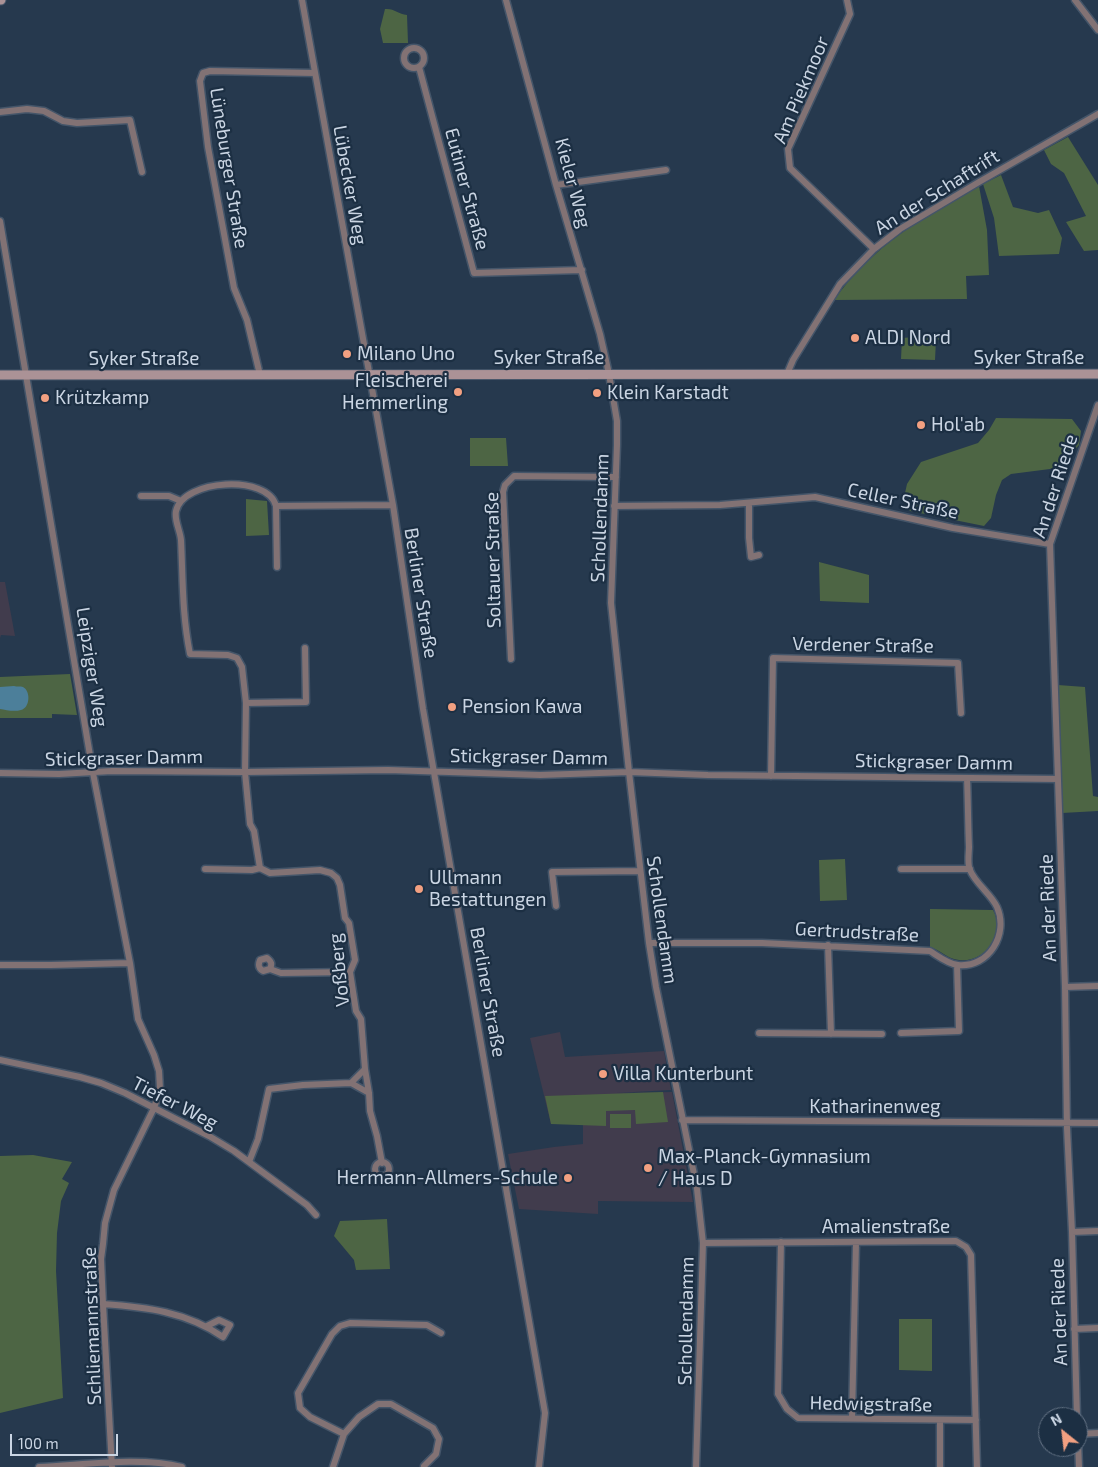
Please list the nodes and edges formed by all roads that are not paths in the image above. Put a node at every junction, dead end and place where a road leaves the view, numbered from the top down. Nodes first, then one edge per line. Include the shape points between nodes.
1 (302, 0) edge
2 (506, 0) edge
3 (847, 0) edge
4 (1075, 0) edge
5 (1098, 30) edge
6 (419, 66) dead end
7 (315, 73) junction
8 (0, 112) edge
9 (1098, 114) edge
10 (666, 170) dead end
11 (142, 172) dead end
12 (556, 185) junction
13 (0, 221) edge
14 (874, 249) junction
15 (582, 270) junction
16 (609, 374) junction
17 (788, 374) junction
18 (1098, 374) edge
19 (0, 375) edge
20 (260, 375) junction
21 (370, 375) junction
22 (26, 376) junction
23 (1098, 405) edge
24 (616, 477) junction
25 (141, 496) dead end
26 (181, 501) junction
27 (749, 504) junction
28 (392, 505) junction
29 (276, 506) junction
30 (614, 506) junction
31 (1050, 544) junction
32 (759, 555) dead end
33 (277, 567) dead end
34 (305, 648) dead end
35 (511, 659) dead end
36 (246, 703) junction
37 (962, 713) dead end
38 (434, 771) junction
39 (245, 772) junction
40 (629, 772) junction
41 (0, 773) edge
42 (93, 773) junction
43 (771, 776) junction
44 (967, 778) junction
45 (1058, 779) junction
46 (260, 868) junction
47 (205, 869) dead end
48 (901, 869) dead end
49 (970, 869) junction
50 (640, 871) junction
51 (556, 906) dead end
52 (648, 942) junction
53 (828, 945) junction
54 (130, 963) junction
55 (0, 965) edge
56 (957, 965) junction
57 (270, 969) dead end
58 (350, 972) junction
59 (1098, 986) edge
60 (1065, 987) junction
61 (759, 1033) dead end
62 (901, 1033) dead end
63 (831, 1034) junction
64 (882, 1034) dead end
65 (0, 1060) edge
66 (365, 1069) junction
67 (351, 1083) junction
68 (369, 1093) junction
69 (154, 1108) junction
70 (682, 1120) junction
71 (1098, 1122) edge
72 (1067, 1123) junction
73 (249, 1162) junction
74 (382, 1163) dead end
75 (316, 1215) dead end
76 (1098, 1231) edge
77 (1072, 1232) junction
78 (780, 1242) junction
79 (856, 1242) junction
80 (703, 1243) junction
81 (103, 1304) junction
82 (208, 1326) dead end
83 (1098, 1328) edge
84 (1074, 1329) junction
85 (441, 1333) dead end
86 (1077, 1407) edge
87 (852, 1418) junction
88 (976, 1420) junction
89 (940, 1421) junction
90 (344, 1434) junction
91 (112, 1465) edge
92 (424, 1466) edge
93 (39, 1467) edge
94 (182, 1467) edge
95 (333, 1467) edge
96 (539, 1467) edge
97 (696, 1467) edge
98 (940, 1467) edge
99 (977, 1467) edge

1 - 7 street, Lübecker Weg
2 - 12 street, Kieler Weg
3 - 14 street, Am Piekmoor via 850,14 788,150 790,168
4 - 5 street
6 - 15 street, Eutiner Straße via 474,273
7 - 20 street, Lüneburger Straße via 210,71 203,73 200,81 208,147 234,288 247,320
7 - 21 street, Lübecker Weg
8 - 11 street via 44,111 62,121 77,122 130,120
9 - 14 street, An der Schaftrift via 900,229
10 - 12 street
12 - 15 street, Kieler Weg
13 - 22 street, Leipziger Weg
14 - 17 street, An der Schaftrift via 840,284 793,360
15 - 16 street, Kieler Weg
16 - 17 main road, Syker Straße
16 - 21 main road, Syker Straße
16 - 24 street, Schollendamm via 617,421
17 - 18 main road, Syker Straße
19 - 22 main road, Syker Straße
20 - 21 main road, Syker Straße
20 - 22 main road, Syker Straße
21 - 28 street, Berliner Straße
22 - 42 street, Leipziger Weg
23 - 31 street, An der Riede
24 - 30 street, Schollendamm
24 - 35 street, Soltauer Straße via 514,476 505,484
25 - 26 street via 169,496
26 - 29 street via 209,486 232,484 264,492 275,500
26 - 36 street via 175,512 181,539 184,626 190,654 237,658 242,666
27 - 30 street, Celler Straße
27 - 31 street, Celler Straße via 815,497 954,528
27 - 32 street via 751,557
28 - 29 street
28 - 38 street, Berliner Straße
29 - 33 street
30 - 40 street, Schollendamm via 611,603
31 - 45 street, An der Riede
34 - 36 street via 306,702
36 - 39 street
37 - 43 street, Verdener Straße via 958,663 773,658
38 - 39 street, Stickgraser Damm
38 - 40 street, Stickgraser Damm via 540,775
38 - 96 street, Berliner Straße via 545,1413
39 - 42 street, Stickgraser Damm
39 - 46 street via 250,824
40 - 43 street, Stickgraser Damm
40 - 50 street, Schollendamm
41 - 42 street, Stickgraser Damm
42 - 54 street, Leipziger Weg
43 - 44 street, Stickgraser Damm
44 - 45 street, Stickgraser Damm
44 - 49 street
45 - 60 street, An der Riede
46 - 47 street
46 - 58 street, Voßberg via 270,872 320,870 337,878 355,960
48 - 49 street
49 - 56 street via 997,907 1000,938 982,959
50 - 51 street via 552,872
50 - 52 street, Schollendamm
52 - 53 street, Gertrudstraße
52 - 70 street, Schollendamm
53 - 56 street, Gertrudstraße via 930,951
53 - 63 street
54 - 55 street
54 - 69 street, Leipziger Weg via 138,1019 158,1071 160,1089
56 - 62 street via 959,1031
57 - 58 street via 280,972
58 - 66 street, Voßberg via 356,1011 361,1019
59 - 60 street
60 - 72 street, An der Riede
61 - 63 street
63 - 64 street
65 - 69 street, Tiefer Weg via 101,1083
66 - 67 street
66 - 68 street, Voßberg
67 - 68 street
67 - 73 street via 269,1089 258,1139
68 - 74 street, Voßberg
69 - 73 street, Tiefer Weg via 209,1136
69 - 81 street, Schliemannstraße via 114,1190 102,1259
70 - 72 street, Katharinenweg
70 - 80 street, Schollendamm via 697,1189
71 - 72 street, Katharinenweg
72 - 77 street, An der Riede
73 - 75 street, Tiefer Weg
76 - 77 street
77 - 84 street, An der Riede
78 - 79 street, Amalienstraße
78 - 80 street, Amalienstraße
78 - 87 street, Hedwigstraße via 778,1394 787,1409 798,1418
79 - 87 street
79 - 88 street, Amalienstraße via 956,1241 966,1247 971,1255
80 - 97 street, Schollendamm
81 - 82 street via 160,1310
81 - 91 street, Schliemannstraße
83 - 84 street
84 - 86 street, An der Riede
85 - 90 street via 427,1325 350,1324 340,1326 332,1334 298,1393 300,1408 310,1417
87 - 89 street, Hedwigstraße
88 - 89 street, Hedwigstraße
88 - 99 street, Amalienstraße
89 - 98 street
90 - 92 street via 378,1404 391,1404 433,1428 436,1433 439,1439 436,1454
90 - 95 street
91 - 93 street
91 - 94 street via 142,1462

